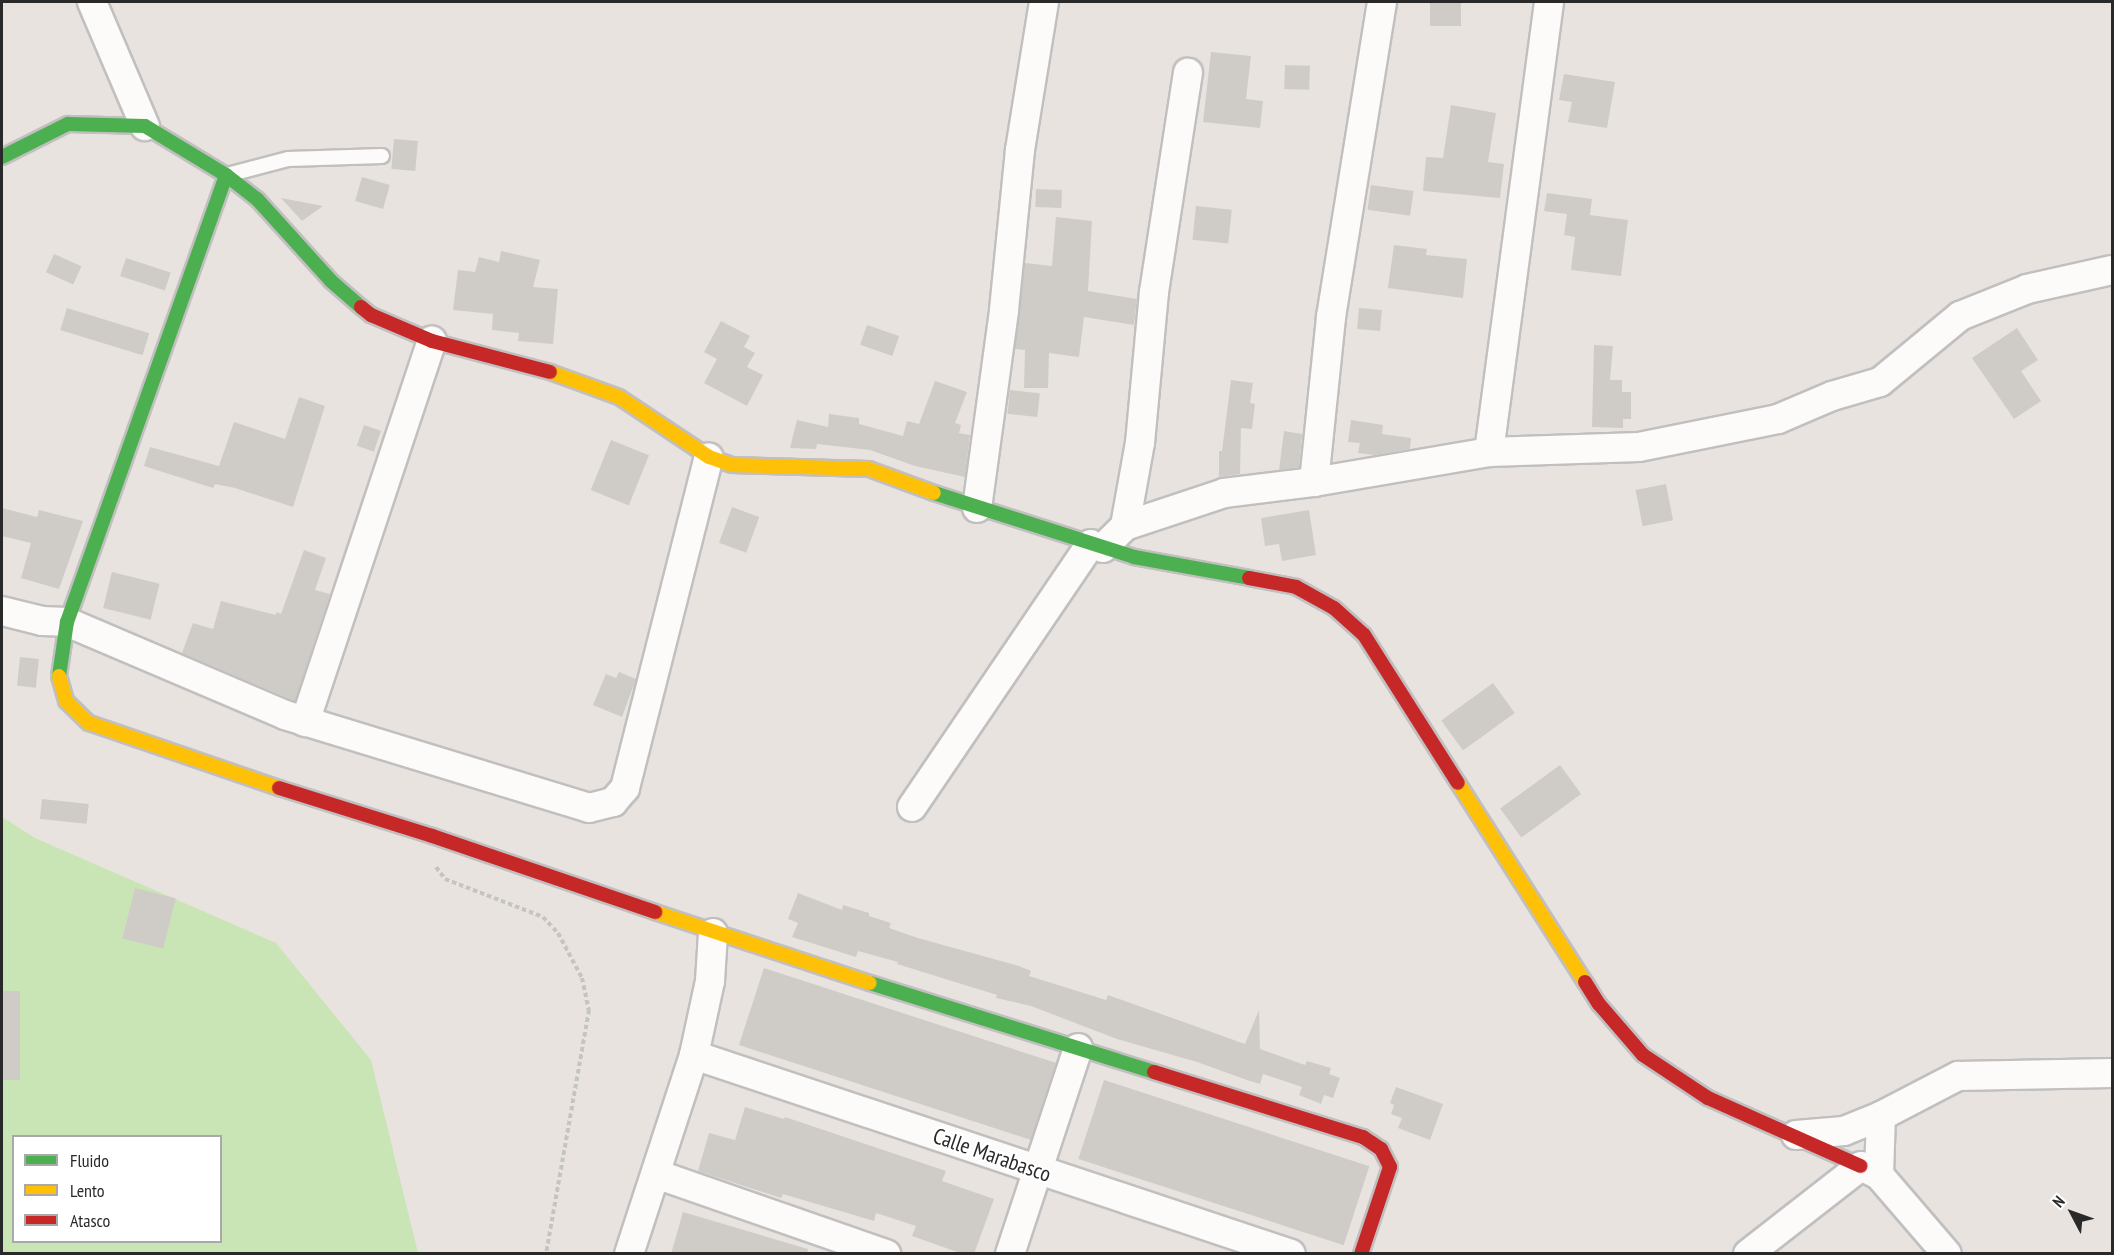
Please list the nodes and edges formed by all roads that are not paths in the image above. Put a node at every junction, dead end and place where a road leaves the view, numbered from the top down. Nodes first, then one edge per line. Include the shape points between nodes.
1 (92, 2) edge
2 (1044, 2) edge
3 (1382, 2) edge
4 (1549, 2) edge
5 (1188, 73) dead end
6 (145, 126) junction
7 (382, 156) dead end
8 (2, 157) edge
9 (226, 176) junction
10 (2112, 270) edge
11 (432, 341) junction
12 (1489, 452) junction
13 (709, 457) junction
14 (1314, 482) junction
15 (977, 508) junction
16 (1125, 526) junction
17 (1097, 546) junction
18 (2, 611) edge
19 (67, 622) junction
20 (305, 722) junction
21 (912, 807) dead end
22 (713, 933) junction
23 (1078, 1048) junction
24 (694, 1055) junction
25 (2112, 1073) edge
26 (1881, 1116) junction
27 (1796, 1135) junction
28 (1037, 1170) junction
29 (1870, 1170) junction
30 (656, 1174) junction
31 (628, 1254) edge
32 (886, 1254) edge
33 (1010, 1254) edge
34 (1291, 1254) edge
35 (1360, 1254) edge
36 (1748, 1254) edge
37 (1947, 1254) edge

1 - 6 street
2 - 15 street via 1020,150 1004,310
3 - 14 street via 1331,317
4 - 12 street
5 - 16 street via 1154,292 1140,443
6 - 8 street via 68,124
6 - 9 street
7 - 9 lane via 288,159
9 - 11 street via 257,198 331,281 371,315
9 - 19 street
10 - 12 street via 2027,289 1960,316 1880,382 1832,396 1778,419 1639,447
11 - 13 street via 537,367 619,397
11 - 20 street
12 - 14 street
13 - 15 street via 732,465 869,469
13 - 20 street via 625,788 613,802 589,808
14 - 16 street via 1224,494
15 - 17 street
16 - 17 street
17 - 21 street
17 - 27 street via 1134,557 1296,587 1334,608 1364,635 1599,1004 1643,1055 1708,1098
18 - 19 street via 42,621
19 - 20 street
19 - 22 street via 57,674 66,701 89,723
22 - 23 street
22 - 24 street via 710,981
23 - 28 street
23 - 35 street via 1363,1137 1382,1149 1390,1167
24 - 28 street, Calle Marabasco
24 - 30 street
25 - 26 street via 1958,1076
26 - 27 street via 1844,1131
26 - 29 street
27 - 29 street
28 - 33 street
28 - 34 street, Calle Marabasco
29 - 36 street
29 - 37 street
30 - 31 street
30 - 32 street

